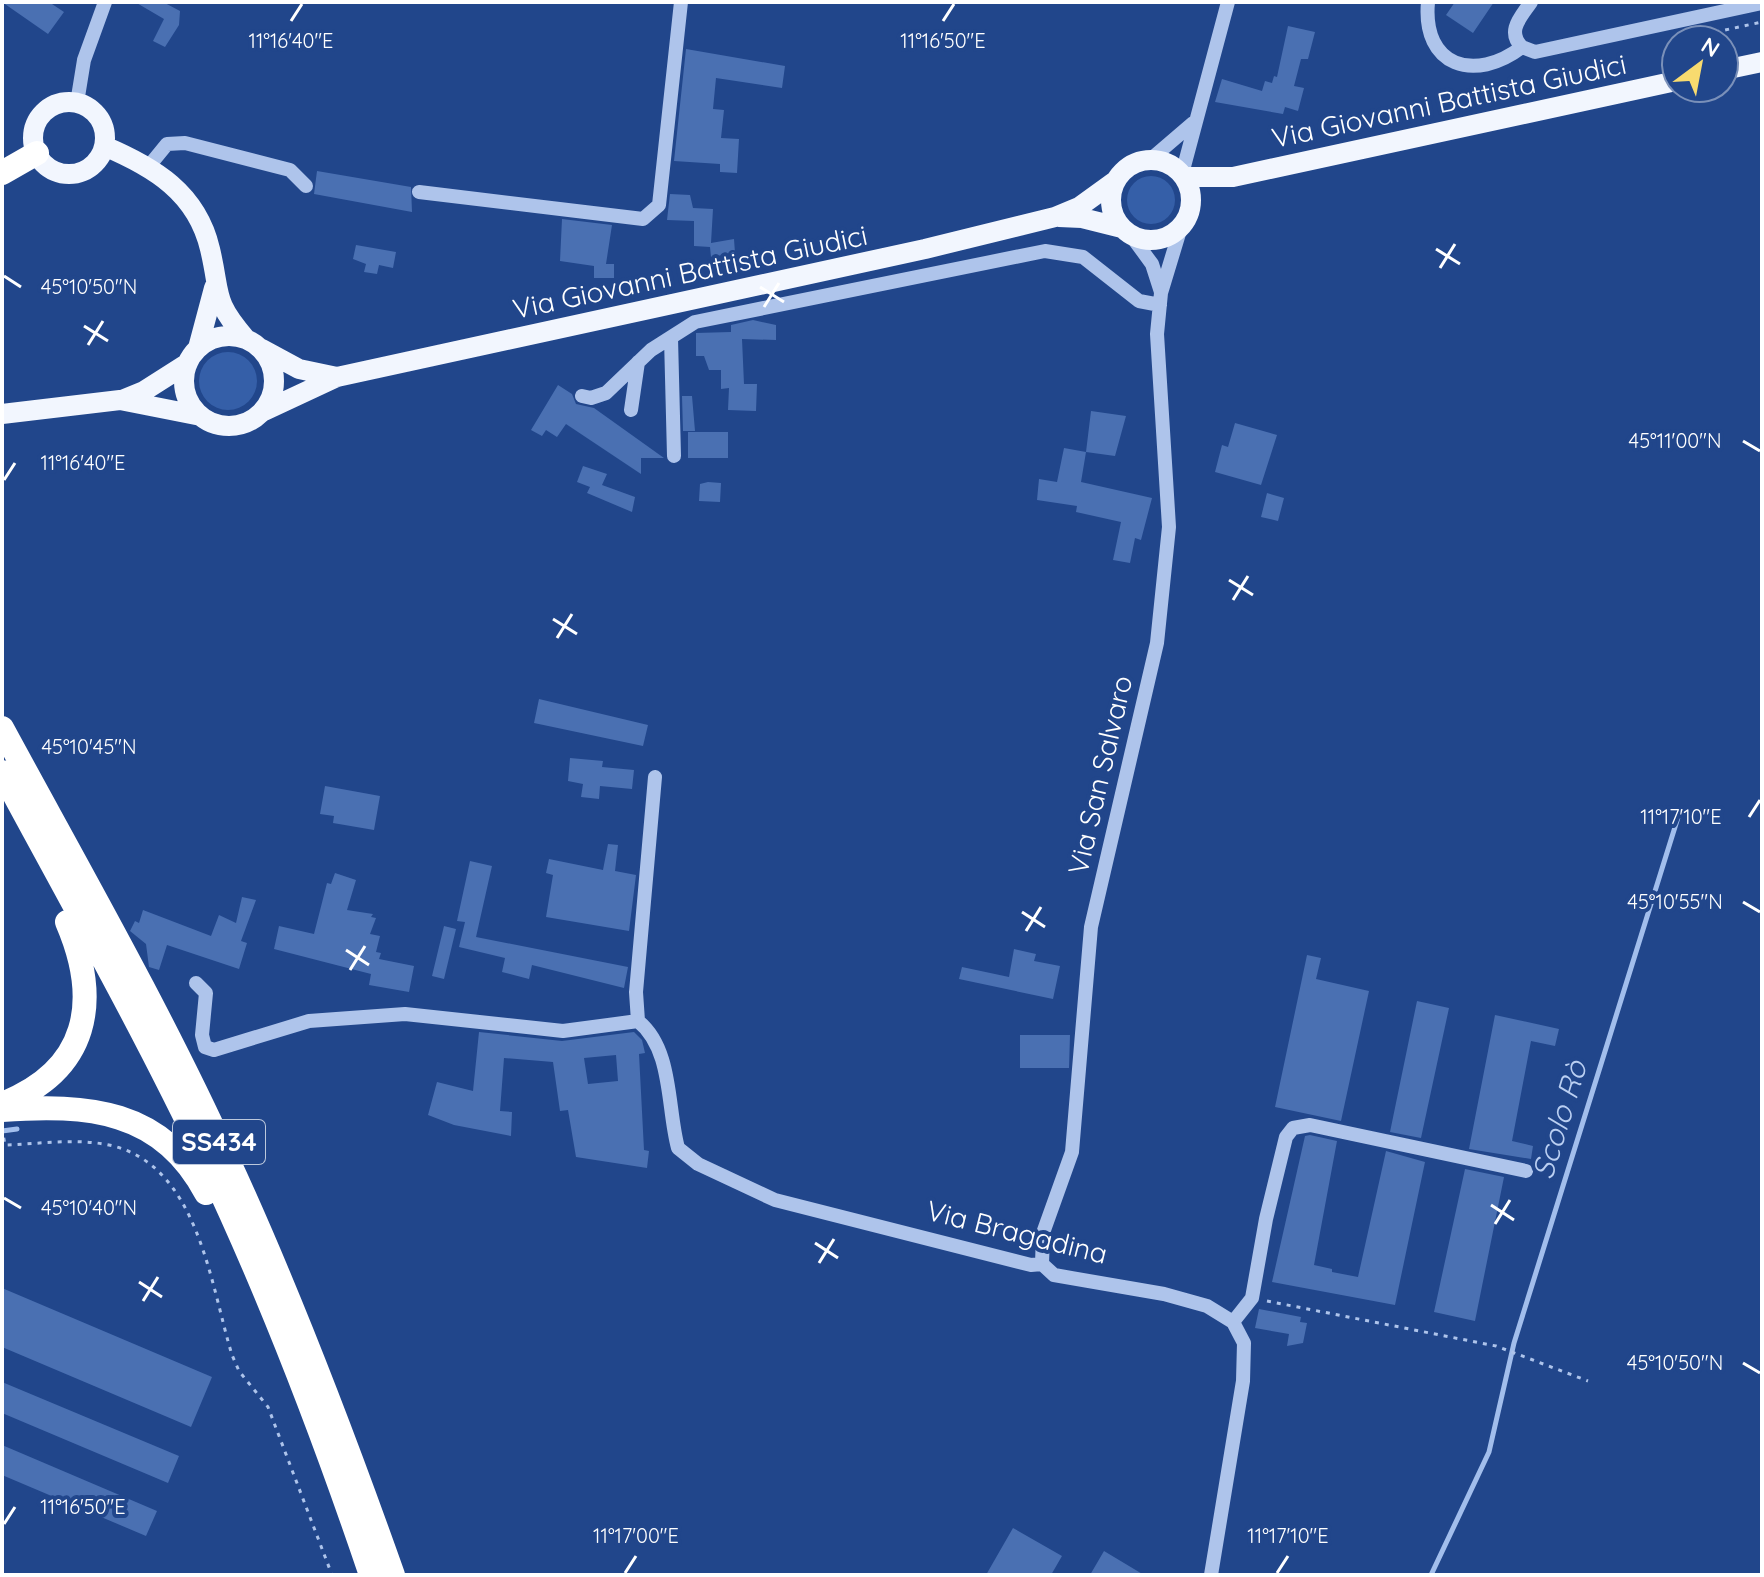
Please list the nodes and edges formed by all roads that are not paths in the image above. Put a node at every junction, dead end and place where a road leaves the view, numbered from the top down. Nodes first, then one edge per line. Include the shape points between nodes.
1 (681, 2) edge
2 (1228, 2) edge
3 (1428, 2) edge
4 (1531, 2) edge
5 (1762, 3) edge
6 (106, 7) edge
7 (1522, 47) junction
8 (1762, 62) edge
9 (1740, 67) edge
10 (1660, 84) edge
11 (77, 103) junction
12 (1196, 120) junction
13 (104, 146) junction
14 (37, 153) junction
15 (1151, 159) junction
16 (149, 166) junction
17 (2, 173) edge
18 (1183, 176) junction
19 (1233, 177) junction
20 (1115, 181) junction
21 (306, 186) dead end
22 (419, 192) dead end
23 (1055, 217) junction
24 (1185, 221) junction
25 (1126, 231) junction
26 (214, 288) junction
27 (1161, 299) junction
28 (671, 338) junction
29 (253, 343) junction
30 (193, 355) junction
31 (638, 362) junction
32 (337, 377) junction
33 (582, 396) dead end
34 (120, 400) junction
35 (631, 410) dead end
36 (262, 412) junction
37 (2, 414) edge
38 (201, 416) junction
39 (674, 456) dead end
40 (2, 719) edge
41 (7, 737) edge
42 (2, 772) edge
43 (655, 777) dead end
44 (2, 800) edge
45 (196, 983) dead end
46 (638, 1021) junction
47 (2, 1104) edge
48 (2, 1110) edge
49 (1526, 1171) dead end
50 (1042, 1264) junction
51 (1233, 1322) junction
52 (312, 1412) junction
53 (371, 1575) edge
54 (393, 1575) edge
55 (1211, 1575) edge

1 - 22 street via 659,205 643,219
2 - 12 street
3 - 7 street via 1428,25 1439,51 1458,66 1508,57
4 - 7 street via 1513,30
5 - 7 street via 1535,52
6 - 11 street via 84,60
8 - 9 main road
10 - 19 main road, Via Giovanni Battista Giudici
11 - 13 main road via 99,119
11 - 14 main road via 58,104 43,114 34,130
12 - 15 street
12 - 18 street
13 - 14 main road via 95,163 70,174 52,170
13 - 16 main road
14 - 17 highway
15 - 18 main road, Via Giovanni Battista Giudici via 1171,165
15 - 20 main road, Via Giovanni Battista Giudici via 1130,165
16 - 21 street via 167,144 185,143 290,170
16 - 26 main road via 187,200 201,223
18 - 19 main road, Via Giovanni Battista Giudici
18 - 24 main road via 1192,203
19 - 24 main road, Via Giovanni Battista Giudici
20 - 23 main road, Via Giovanni Battista Giudici
20 - 25 main road via 1111,205
23 - 25 main road, Via Giovanni Battista Giudici via 1082,218
23 - 32 main road, Via Giovanni Battista Giudici
24 - 25 main road, Via Giovanni Battista Giudici via 1159,239
24 - 27 street, Via San Salvaro
25 - 27 street, Via San Salvaro via 1152,264
26 - 29 main road via 222,307
26 - 30 main road
27 - 28 street via 1139,301 1083,257 1045,251 695,322
27 - 50 street, Via San Salvaro via 1157,334 1169,527 1157,643 1091,927 1072,1152 1043,1233
28 - 31 street
28 - 39 street
29 - 30 main road via 221,336
29 - 32 main road, Via Giovanni Battista Giudici via 299,369
29 - 36 main road via 273,372 270,400
30 - 34 main road via 144,391
30 - 38 main road via 185,392
31 - 33 street via 606,393
31 - 35 street
32 - 36 main road, Via Giovanni Battista Giudici
34 - 37 main road
34 - 38 main road
36 - 38 main road via 233,426
40 - 41 highway
41 - 54 highway, SS434 via 227,1157 334,1408
42 - 52 highway, SS434 via 203,1154
43 - 46 street via 636,992
44 - 47 highway via 67,922 87,983 85,1012 70,1052 41,1083
45 - 46 street via 206,993 205,1047 214,1050 309,1021 405,1014 563,1031
46 - 50 street, Via Bragadina via 651,1032 665,1070 678,1148 698,1164 775,1200
48 - 52 highway via 73,1106 114,1114 178,1152 211,1202 275,1356
49 - 51 street via 1310,1125 1293,1128 1286,1137 1266,1219 1252,1298
50 - 51 street, Via Bragadina via 1054,1275 1207,1306
51 - 55 street via 1244,1343 1243,1381
52 - 53 highway, SS434

